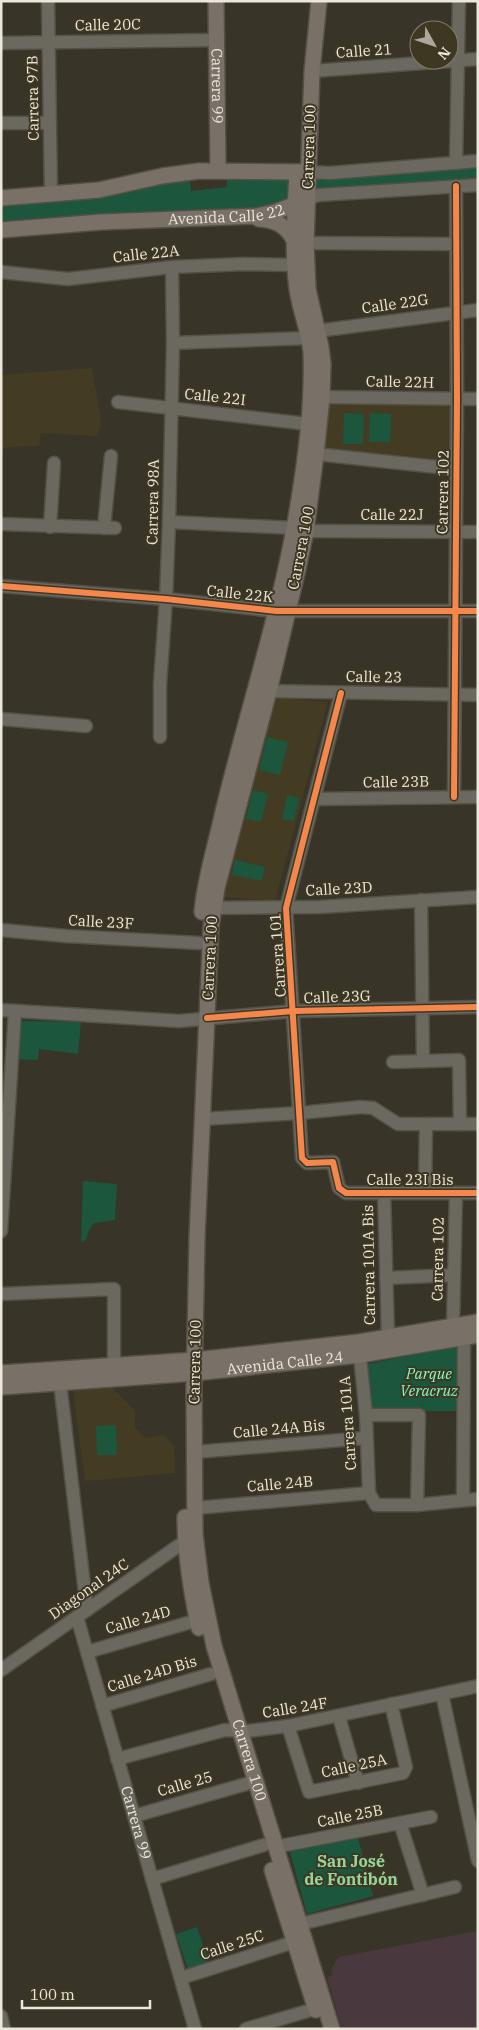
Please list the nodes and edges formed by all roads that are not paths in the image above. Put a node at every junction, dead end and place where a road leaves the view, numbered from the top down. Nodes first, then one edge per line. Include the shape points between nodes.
1 (48, 1) edge
2 (216, 1) edge
3 (319, 1) edge
4 (459, 1) edge
5 (458, 20) edge
6 (216, 40) junction
7 (49, 42) junction
8 (1, 43) edge
9 (478, 59) edge
10 (459, 60) edge
11 (409, 64) edge
12 (457, 70) edge
13 (312, 71) junction
14 (1, 123) edge
15 (50, 123) junction
16 (478, 161) edge
17 (456, 163) junction
18 (218, 170) junction
19 (303, 172) junction
20 (478, 185) edge
21 (456, 186) junction
22 (51, 194) junction
23 (1, 198) edge
24 (301, 202) junction
25 (242, 217) junction
26 (1, 230) edge
27 (300, 241) junction
28 (456, 244) junction
29 (295, 265) junction
30 (172, 268) junction
31 (1, 272) edge
32 (478, 310) edge
33 (456, 312) junction
34 (313, 335) junction
35 (173, 343) junction
36 (322, 397) junction
37 (457, 399) junction
38 (478, 399) edge
39 (118, 402) dead end
40 (170, 409) junction
41 (308, 424) junction
42 (316, 454) junction
43 (111, 456) dead end
44 (54, 463) dead end
45 (456, 468) junction
46 (169, 522) junction
47 (1, 524) edge
48 (50, 527) junction
49 (300, 530) junction
50 (455, 532) junction
51 (478, 532) edge
52 (1, 586) edge
53 (166, 599) junction
54 (282, 611) junction
55 (455, 611) junction
56 (478, 611) edge
57 (269, 691) junction
58 (341, 693) junction
59 (454, 695) junction
60 (478, 696) edge
61 (1, 719) edge
62 (86, 726) dead end
63 (160, 737) dead end
64 (478, 797) edge
65 (454, 798) junction
66 (314, 799) junction
67 (478, 897) edge
68 (421, 900) junction
69 (207, 908) junction
70 (286, 908) junction
71 (1, 930) edge
72 (200, 943) junction
73 (478, 1006) edge
74 (422, 1007) junction
75 (1, 1010) edge
76 (15, 1011) junction
77 (294, 1011) junction
78 (202, 1019) junction
79 (423, 1061) junction
80 (393, 1062) dead end
81 (300, 1114) junction
82 (203, 1119) junction
83 (426, 1124) junction
84 (460, 1124) junction
85 (478, 1124) edge
86 (342, 1192) joint
87 (384, 1192) junction
88 (425, 1192) junction
89 (456, 1193) junction
90 (478, 1193) edge
91 (1, 1230) edge
92 (454, 1275) junction
93 (386, 1278) junction
94 (1, 1294) edge
95 (478, 1322) edge
96 (453, 1326) junction
97 (471, 1336) edge
98 (388, 1337) junction
99 (359, 1349) junction
100 (114, 1365) junction
101 (190, 1367) junction
102 (1, 1373) edge
103 (60, 1383) junction
104 (1, 1387) edge
105 (366, 1415) junction
106 (366, 1438) junction
107 (195, 1452) junction
108 (371, 1498) junction
109 (478, 1499) edge
110 (463, 1500) junction
111 (416, 1505) junction
112 (195, 1508) junction
113 (190, 1538) junction
114 (82, 1613) junction
115 (198, 1620) junction
116 (87, 1652) junction
117 (1, 1670) edge
118 (212, 1674) junction
119 (478, 1686) edge
120 (442, 1694) junction
121 (391, 1704) junction
122 (102, 1706) junction
123 (339, 1717) junction
124 (288, 1726) junction
125 (235, 1732) junction
126 (118, 1759) junction
127 (358, 1783) junction
128 (246, 1784) junction
129 (134, 1816) junction
130 (431, 1816) dead end
131 (400, 1823) junction
132 (270, 1846) junction
133 (477, 1855) edge
134 (152, 1879) junction
135 (456, 1888) dead end
136 (423, 1895) junction
137 (300, 1924) junction
138 (294, 1942) junction
139 (181, 1978) junction
140 (320, 2007) junction
141 (1, 2016) edge
142 (4, 2029) edge
143 (195, 2029) edge
144 (246, 2029) edge
145 (321, 2029) edge
146 (332, 2029) edge

1 - 7 street, Carrera 97B
2 - 6 main road, Carrera 99
3 - 13 main road, Carrera 100
4 - 5 street
6 - 7 street, Calle 20C
6 - 18 main road, Carrera 99
7 - 8 street, Calle 20C
7 - 15 street, Carrera 97B
9 - 10 street, Calle 21
11 - 13 street, Calle 21
12 - 17 street
13 - 19 main road, Carrera 100
14 - 15 street
15 - 22 street, Carrera 97B
16 - 17 street
17 - 19 street via 330,173
18 - 19 main road
18 - 22 main road via 172,174 99,190
19 - 24 main road, Carrera 100
20 - 21 street, Avenida Calle 22
21 - 24 street, Avenida Calle 22 via 318,195
21 - 28 street, Carrera 102
22 - 23 main road
24 - 25 main road, Avenida Calle 22 via 270,214
24 - 27 main road, Carrera 100
25 - 26 main road, Avenida Calle 22 via 102,222
25 - 27 main road via 274,221
27 - 28 street
27 - 29 main road, Carrera 100
27 - 34 main road, Carrera 100
28 - 33 street, Carrera 102
29 - 30 street, Calle 22A
29 - 34 main road, Carrera 100 via 300,306
30 - 31 street, Calle 22A via 68,278
30 - 35 street, Carrera 98A
32 - 33 street, Calle 22G
33 - 34 street, Calle 22G
33 - 37 street, Carrera 102
34 - 35 street, Calle 22G
34 - 36 main road, Carrera 100 via 321,347
34 - 41 main road, Carrera 100
35 - 40 street, Carrera 98A
36 - 37 street, Calle 22H
36 - 42 main road, Carrera 100
37 - 38 street, Calle 22H
37 - 45 street, Carrera 102
39 - 40 street, Calle 22I
40 - 41 street, Calle 22I
40 - 46 street, Carrera 98A
41 - 49 main road, Carrera 100
42 - 45 street
42 - 49 main road, Carrera 100
43 - 48 street via 110,528
44 - 48 street
45 - 50 street, Carrera 102
46 - 49 street, Calle 22J
46 - 53 street, Carrera 98A
47 - 48 street
49 - 50 street, Calle 22J
49 - 54 main road, Carrera 100
50 - 51 street, Calle 22J
50 - 55 street, Carrera 102
52 - 53 street, Calle 22K
53 - 54 street, Calle 22K
53 - 63 street, Carrera 98A
54 - 55 street, Calle 22K
54 - 57 main road, Carrera 100
54 - 69 main road, Carrera 100 via 233,771
55 - 56 street, Calle 22K
55 - 59 street, Carrera 102
57 - 58 street, Calle 23
57 - 69 main road, Carrera 100
58 - 59 street, Calle 23
58 - 66 street, Carrera 101
59 - 60 street, Calle 23
59 - 65 street, Carrera 102
61 - 62 street
64 - 65 street, Calle 23B
65 - 66 street, Calle 23B
66 - 70 street, Carrera 101
67 - 68 street, Calle 23D
68 - 70 street, Calle 23D
68 - 74 street
69 - 70 street, Calle 23D
69 - 72 main road, Carrera 100
69 - 78 main road, Carrera 100
70 - 77 street, Carrera 101
71 - 72 street, Calle 23F
72 - 78 main road, Carrera 100
73 - 74 street, Calle 23G
74 - 77 street, Calle 23G
74 - 79 street
75 - 76 street, Calle 23G
76 - 78 street, Calle 23G via 168,1021
76 - 91 street
77 - 78 street, Calle 23G
77 - 81 street, Carrera 101
78 - 82 main road, Carrera 100
78 - 101 main road, Carrera 100 via 188,1239
79 - 80 street
79 - 84 street via 459,1060
81 - 82 street
81 - 83 street via 361,1107 373,1108 398,1124
81 - 86 street, Carrera 101 via 302,1158 307,1163 333,1162
82 - 101 main road, Carrera 100
83 - 84 street
83 - 88 street
84 - 85 street
86 - 87 street, Calle 23I Bis
87 - 88 street, Calle 23I Bis
87 - 93 street, Carrera 101A Bis
88 - 89 street, Calle 23I Bis
89 - 90 street, Calle 23I Bis
89 - 92 street, Carrera 102
92 - 93 street
92 - 96 street, Carrera 102
93 - 98 street, Carrera 101A Bis
94 - 100 street via 114,1289
95 - 96 main road, Avenida Calle 24
96 - 98 main road, Avenida Calle 24
97 - 99 main road, Avenida Calle 24
97 - 110 street
98 - 99 main road, Avenida Calle 24
99 - 101 main road, Avenida Calle 24
99 - 105 street, Carrera 101A
100 - 101 main road, Avenida Calle 24
100 - 102 main road, Avenida Calle 24
101 - 103 main road, Avenida Calle 24
101 - 107 main road, Carrera 100
101 - 113 main road, Carrera 100
103 - 104 main road, Avenida Calle 24
103 - 114 street, Carrera 99
105 - 106 street, Carrera 101A
105 - 111 street via 419,1414
106 - 107 street, Calle 24A Bis
106 - 108 street, Carrera 101A
107 - 112 main road, Carrera 100
108 - 111 street, Calle 24B via 376,1504
108 - 112 street, Calle 24B
109 - 110 street, Calle 24B
110 - 111 street, Calle 24B
112 - 113 main road, Carrera 100
113 - 114 street, Diagonal 24C
113 - 115 main road, Carrera 100
113 - 125 main road, Carrera 100
114 - 116 street, Carrera 99
114 - 117 street, Diagonal 24C
115 - 116 street, Calle 24D
115 - 118 main road, Carrera 100
116 - 122 street, Carrera 99
118 - 122 street, Calle 24D Bis
118 - 125 main road, Carrera 100
119 - 120 street, Calle 24F
120 - 121 street, Calle 24F
120 - 133 street
121 - 123 street, Calle 24F
121 - 127 street, Calle 25A via 405,1770
122 - 126 street, Carrera 99
123 - 124 street, Calle 24F
123 - 127 street
124 - 125 street, Calle 24F
124 - 127 street, Calle 25A via 308,1792
125 - 126 street, Calle 24F via 224,1730
125 - 128 main road, Carrera 100
125 - 132 main road, Carrera 100
126 - 129 street, Carrera 99
128 - 129 street, Calle 25
128 - 132 main road, Carrera 100
129 - 134 street, Carrera 99
130 - 131 street, Calle 25B
131 - 132 street, Calle 25B
131 - 136 street
132 - 134 street, Calle 25B
132 - 137 main road, Carrera 100
132 - 138 main road, Carrera 100
134 - 139 street, Carrera 99
135 - 136 street
136 - 137 street
137 - 140 main road, Carrera 100
138 - 139 street, Calle 25C
138 - 140 main road, Carrera 100
139 - 143 street, Carrera 99
140 - 144 street
140 - 145 main road, Carrera 100
140 - 146 main road, Carrera 100
141 - 142 street

